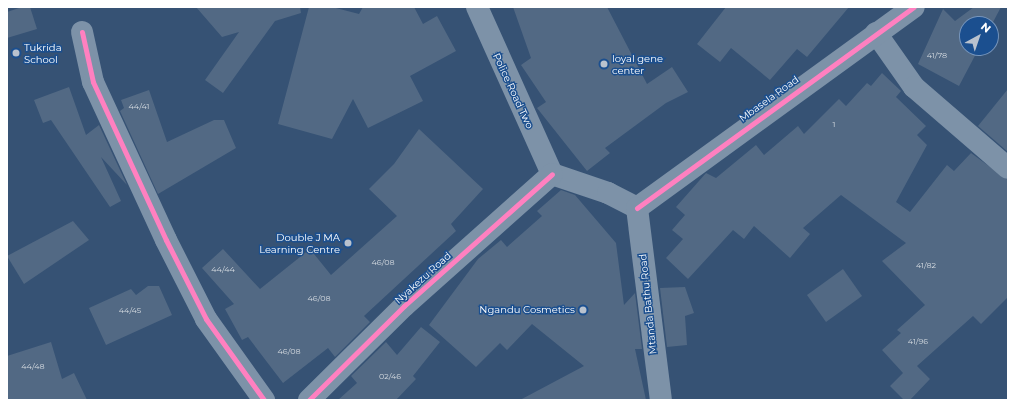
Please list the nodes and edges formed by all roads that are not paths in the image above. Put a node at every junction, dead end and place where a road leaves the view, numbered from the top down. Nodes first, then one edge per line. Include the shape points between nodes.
1 (477, 7) edge
2 (914, 7) edge
3 (82, 32) dead end
4 (876, 33) junction
5 (1008, 168) edge
6 (552, 174) junction
7 (637, 208) junction
8 (264, 400) edge
9 (310, 400) edge
10 (661, 400) edge

1 - 6 street, Police Road Two
2 - 4 street, Mbasela Road
3 - 8 street via 93,82 166,240 206,319
4 - 5 street via 914,87
4 - 7 street, Mbasela Road
6 - 7 street via 608,193
6 - 9 street, Nyakezu Road via 404,306
7 - 10 street, Mtanda Bathu Road

